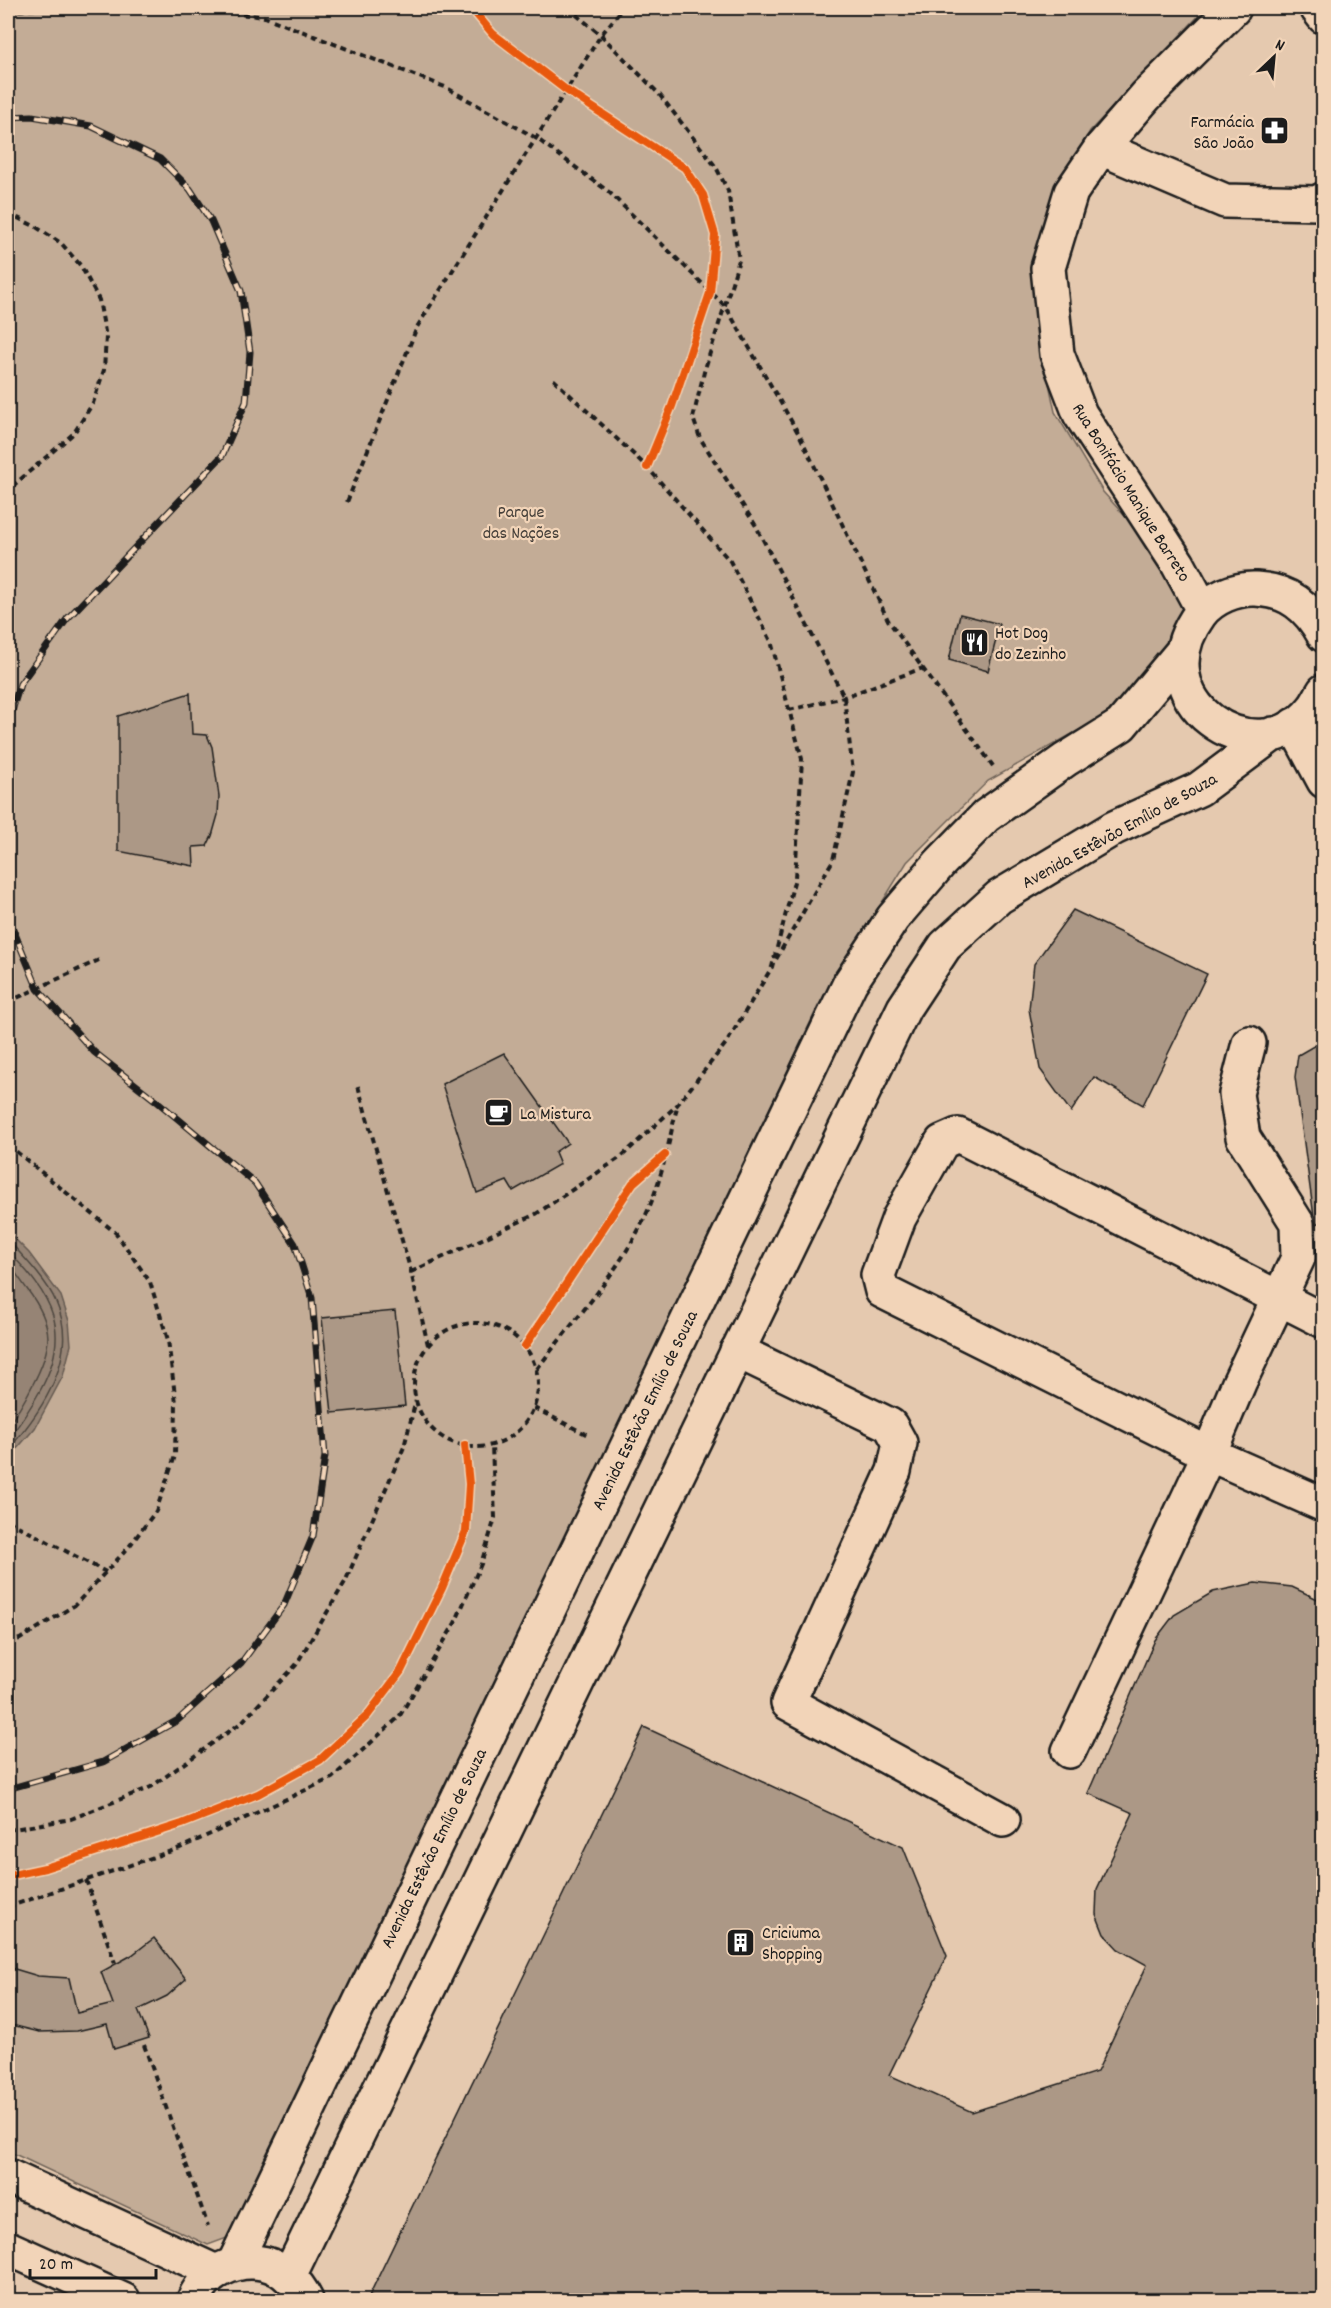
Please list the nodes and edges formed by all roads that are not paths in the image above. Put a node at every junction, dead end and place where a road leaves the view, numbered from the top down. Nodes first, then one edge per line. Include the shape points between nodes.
1 (1234, 8) edge
2 (1317, 8) edge
3 (1323, 17) edge
4 (1101, 148) junction
5 (1323, 199) edge
6 (1203, 610) junction
7 (1323, 635) edge
8 (1181, 653) junction
9 (1305, 713) edge
10 (1323, 781) edge
11 (1249, 1043) dead end
12 (1279, 1299) junction
13 (1323, 1321) edge
14 (737, 1351) junction
15 (1209, 1454) junction
16 (1323, 1504) edge
17 (1070, 1751) dead end
18 (1003, 1820) dead end
19 (8, 2176) edge
20 (8, 2248) edge
21 (224, 2268) junction
22 (298, 2288) edge
23 (123, 2301) edge
24 (194, 2301) edge

1 - 4 main road, Rua Bonifácio Manique Barreto via 1146,96
2 - 3 main road
4 - 5 main road via 1225,201 1317,203
4 - 6 main road, Rua Bonifácio Manique Barreto via 1071,192 1048,268 1057,354 1080,414 1178,564
6 - 7 main road via 1223,596 1239,591 1272,590 1295,600 1314,617
6 - 8 main road via 1188,630
8 - 9 main road via 1182,677 1191,699 1206,718 1227,730 1249,736
8 - 21 main road, Avenida Estêvão Emílio de Souza via 1121,726 986,816 892,918 850,983
9 - 10 main road
9 - 14 main road, Avenida Estêvão Emílio de Souza via 1198,789 1114,828 999,897 945,946 904,1008
11 - 12 main road via 1236,1094 1244,1137 1297,1223 1298,1258
12 - 13 main road
12 - 15 main road
12 - 15 main road via 958,1135 942,1142 899,1218 878,1275 882,1291
14 - 18 main road via 890,1425 900,1443 894,1471 788,1703
14 - 22 main road, Avenida Estêvão Emílio de Souza
15 - 16 main road
15 - 17 main road
19 - 21 main road
20 - 23 main road
21 - 22 main road via 253,2261 272,2266
21 - 24 main road, Avenida Estêvão Emílio de Souza via 203,2283

